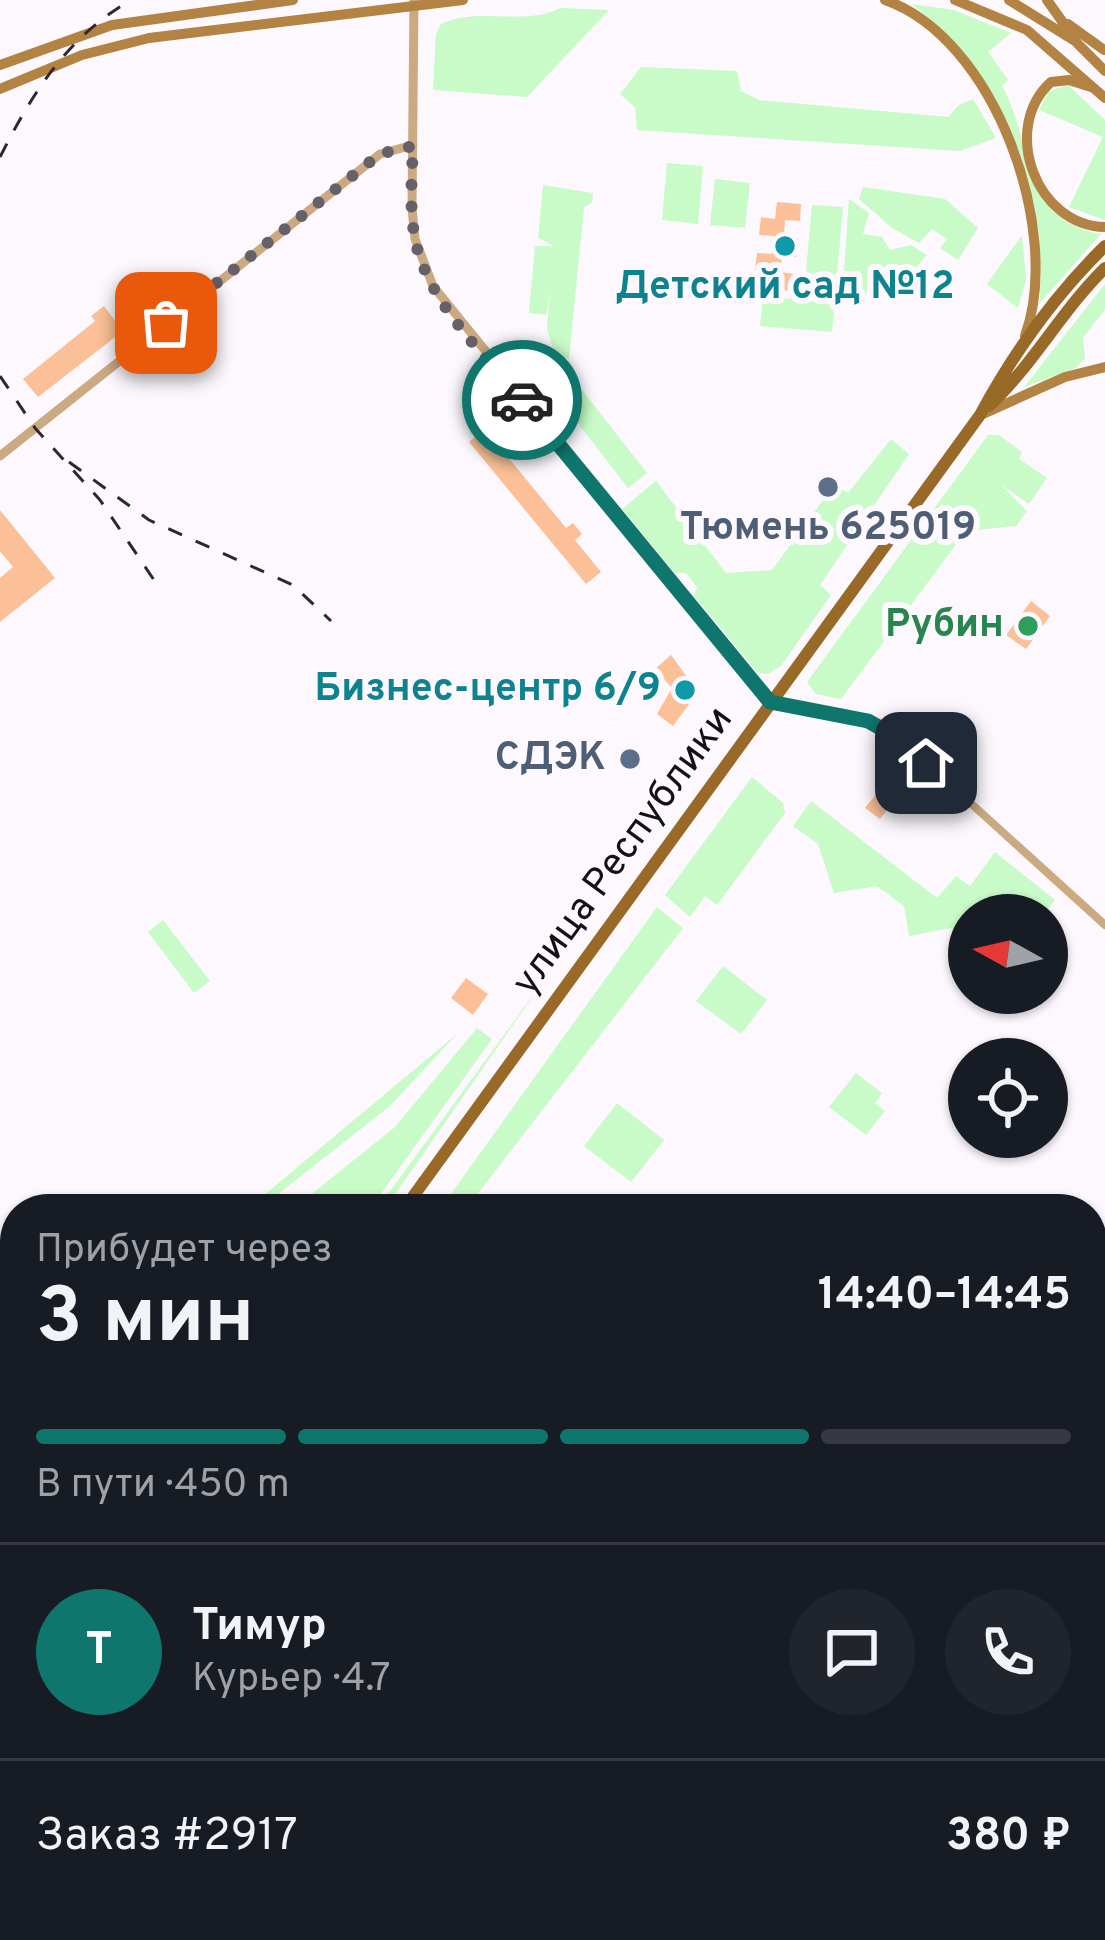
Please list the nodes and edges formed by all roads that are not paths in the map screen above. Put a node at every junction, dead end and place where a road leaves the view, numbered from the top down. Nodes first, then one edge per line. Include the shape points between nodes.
1 (293, 0) edge
2 (463, 0) edge
3 (885, 0) edge
4 (955, 0) edge
5 (1047, 0) edge
6 (1015, 1) edge
7 (414, 3) edge
8 (1009, 19) junction
9 (1067, 23) junction
10 (1080, 46) junction
11 (1105, 50) edge
12 (0, 65) edge
13 (1105, 71) edge
14 (1094, 88) junction
15 (0, 89) edge
16 (1105, 98) edge
17 (413, 146) junction
18 (1105, 227) edge
19 (1105, 246) edge
20 (1105, 268) edge
21 (1024, 340) junction
22 (1105, 367) edge
23 (980, 415) junction
24 (0, 456) edge
25 (770, 702) junction
26 (1105, 925) edge
27 (415, 1194) edge

1 - 12 main road via 112,26
2 - 7 main road
3 - 21 main road via 948,46 1012,148 1037,249
4 - 8 main road
5 - 9 main road
6 - 8 main road
6 - 10 main road
7 - 15 main road via 149,38
7 - 17 street
8 - 14 main road
9 - 10 main road
9 - 11 main road
10 - 11 main road
10 - 13 main road
14 - 16 main road
14 - 18 main road via 1052,82 1033,108 1027,144 1053,207
17 - 24 street via 380,154
17 - 25 street via 415,239 433,286
19 - 21 main road, улица Республики
20 - 23 main road, улица Республики
21 - 23 main road, улица Республики
22 - 23 main road
23 - 25 main road, улица Республики
25 - 26 street via 868,721 900,739
25 - 27 main road, улица Республики

